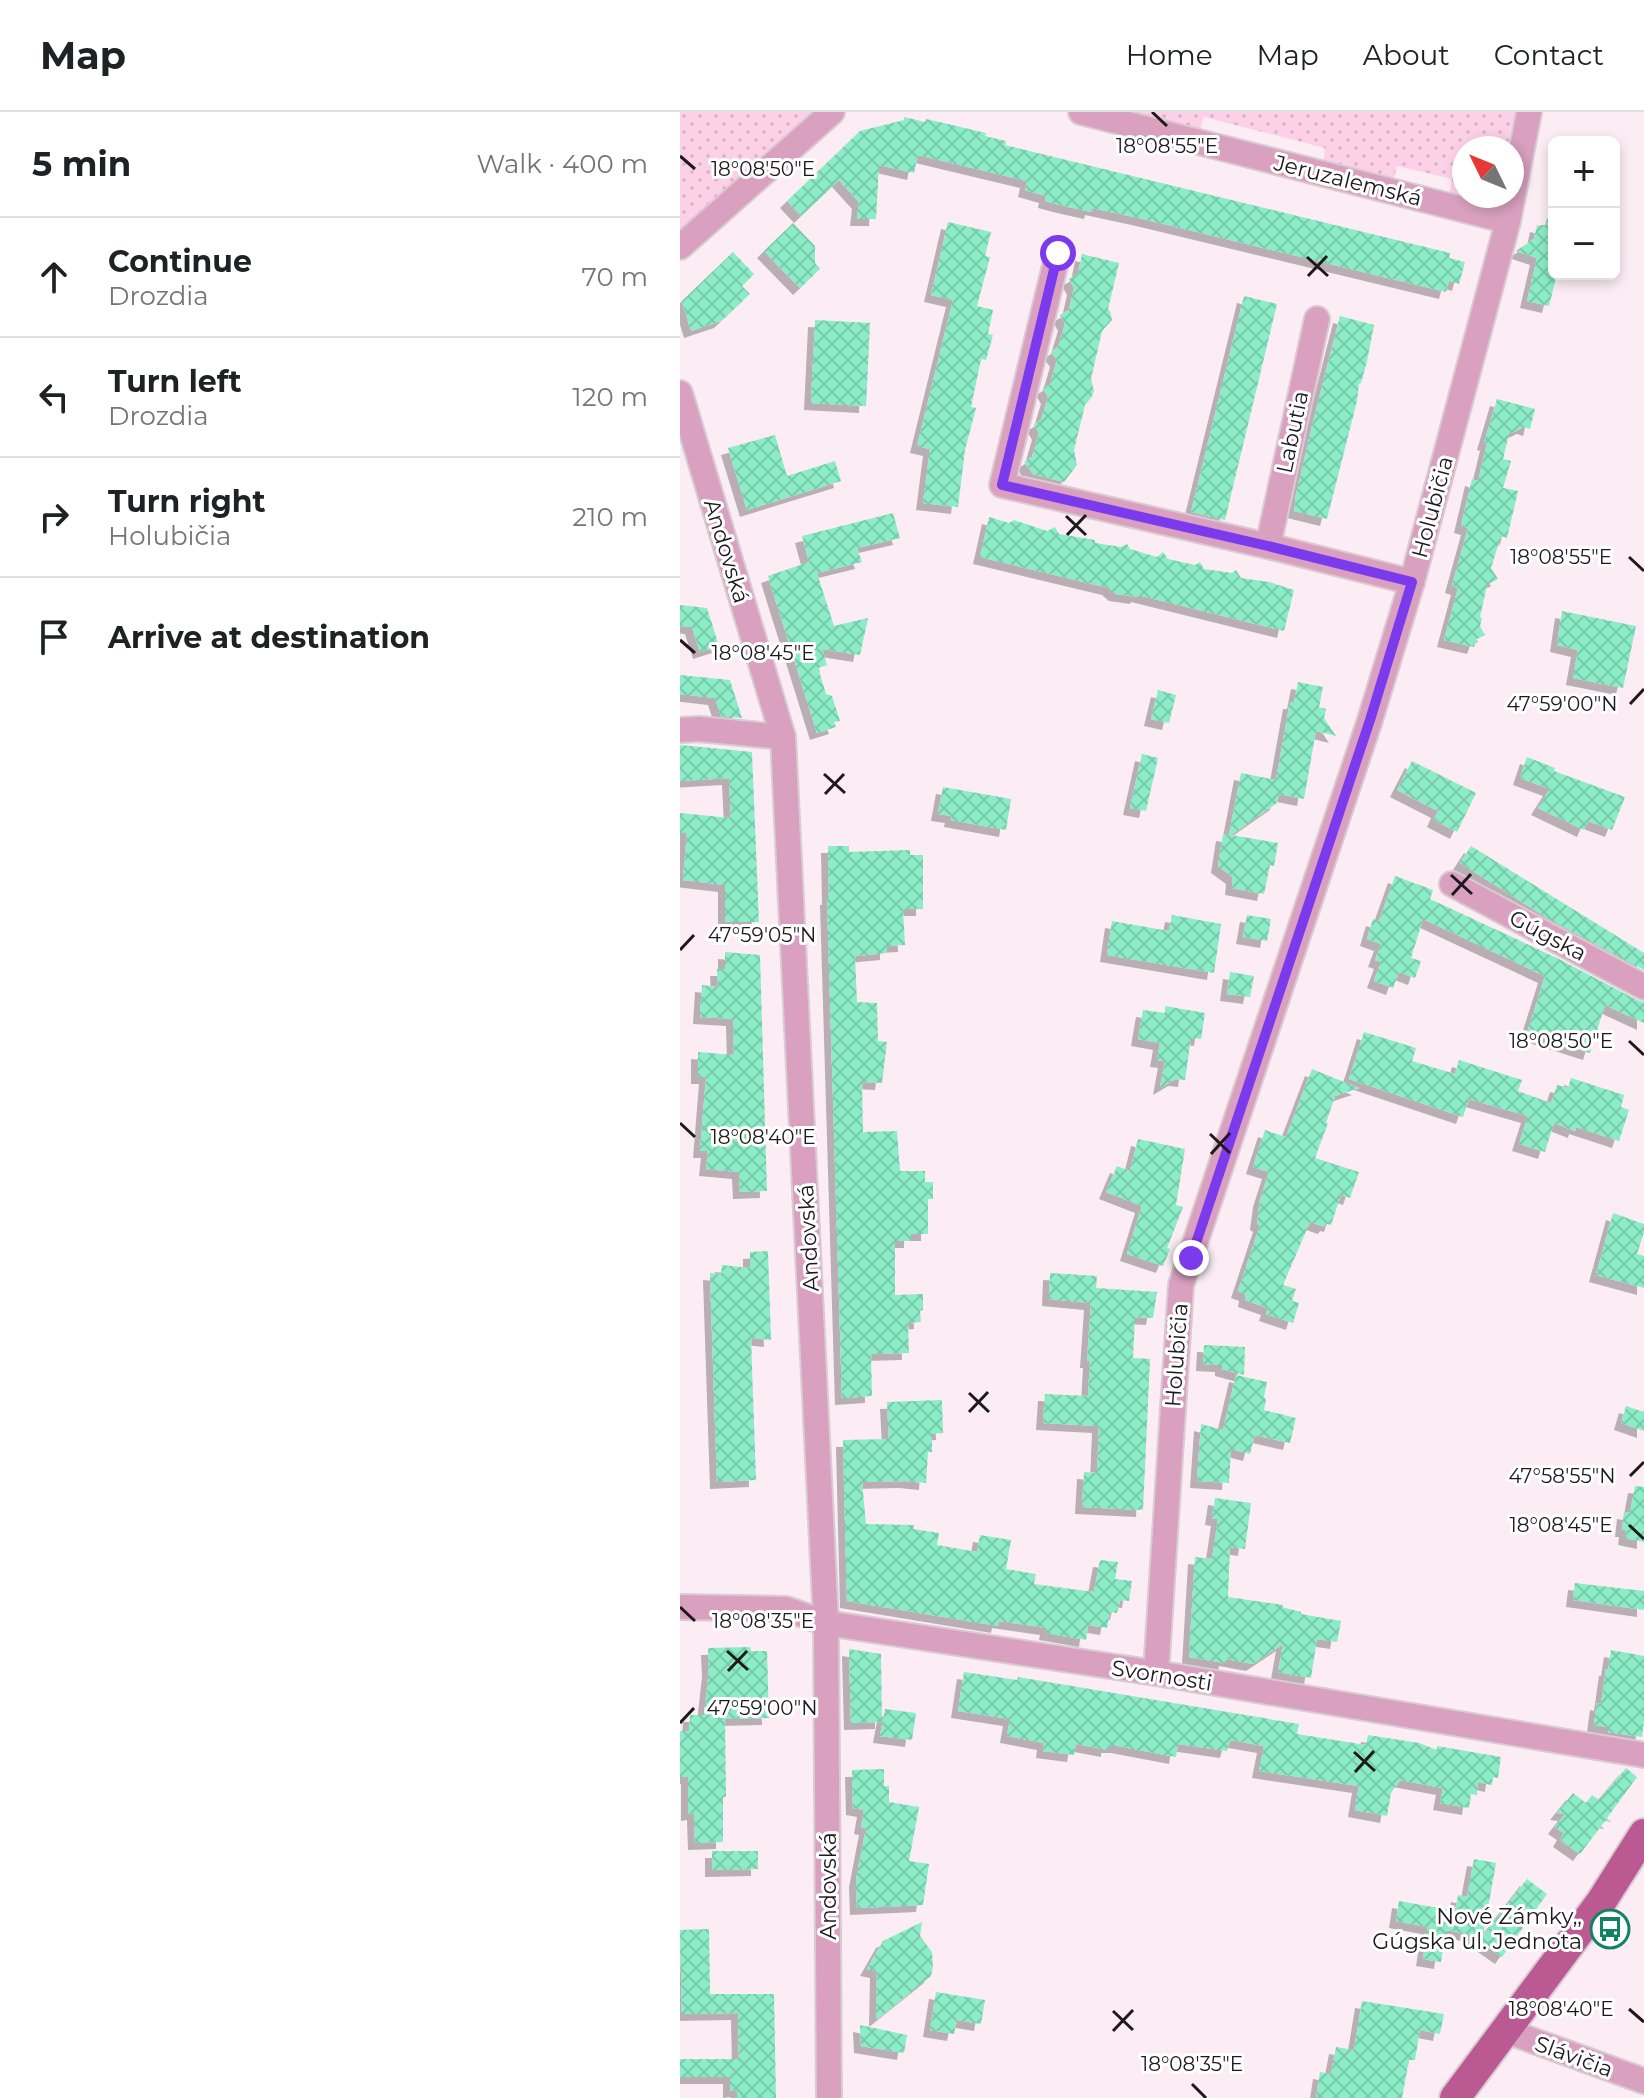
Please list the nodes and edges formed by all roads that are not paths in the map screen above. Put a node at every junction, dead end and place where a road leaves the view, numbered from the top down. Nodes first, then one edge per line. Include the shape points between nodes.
1 (832, 112) edge
2 (1081, 112) edge
3 (1529, 112) edge
4 (1508, 221) junction
5 (680, 247) edge
6 (1058, 253) dead end
7 (1317, 319) dead end
8 (680, 393) edge
9 (1268, 546) junction
10 (1412, 582) junction
11 (680, 730) edge
12 (783, 737) junction
13 (1452, 884) dead end
14 (1644, 987) edge
15 (680, 1607) edge
16 (826, 1623) junction
17 (1156, 1673) junction
18 (1644, 1755) edge
19 (1644, 1834) edge
20 (1504, 2030) junction
21 (1619, 2073) junction
22 (1644, 2081) edge
23 (829, 2098) edge
24 (1455, 2098) edge
25 (1620, 2098) edge

1 - 5 street
2 - 4 street, Jeruzalemská
3 - 4 street
4 - 10 street, Holubičia
6 - 9 street via 1002,485
7 - 9 street, Labutia
8 - 12 street, Andovská
9 - 10 street
10 - 17 street, Holubičia via 1181,1285
11 - 12 street
12 - 16 street, Andovská
13 - 14 street, Gúgska
15 - 16 street, Svornosti via 786,1609
16 - 17 street, Svornosti
16 - 23 street, Andovská
17 - 18 street, Svornosti
19 - 20 main road via 1601,1902
20 - 21 street, Slávičia
20 - 24 main road
21 - 22 street, Slávičia
21 - 25 street

